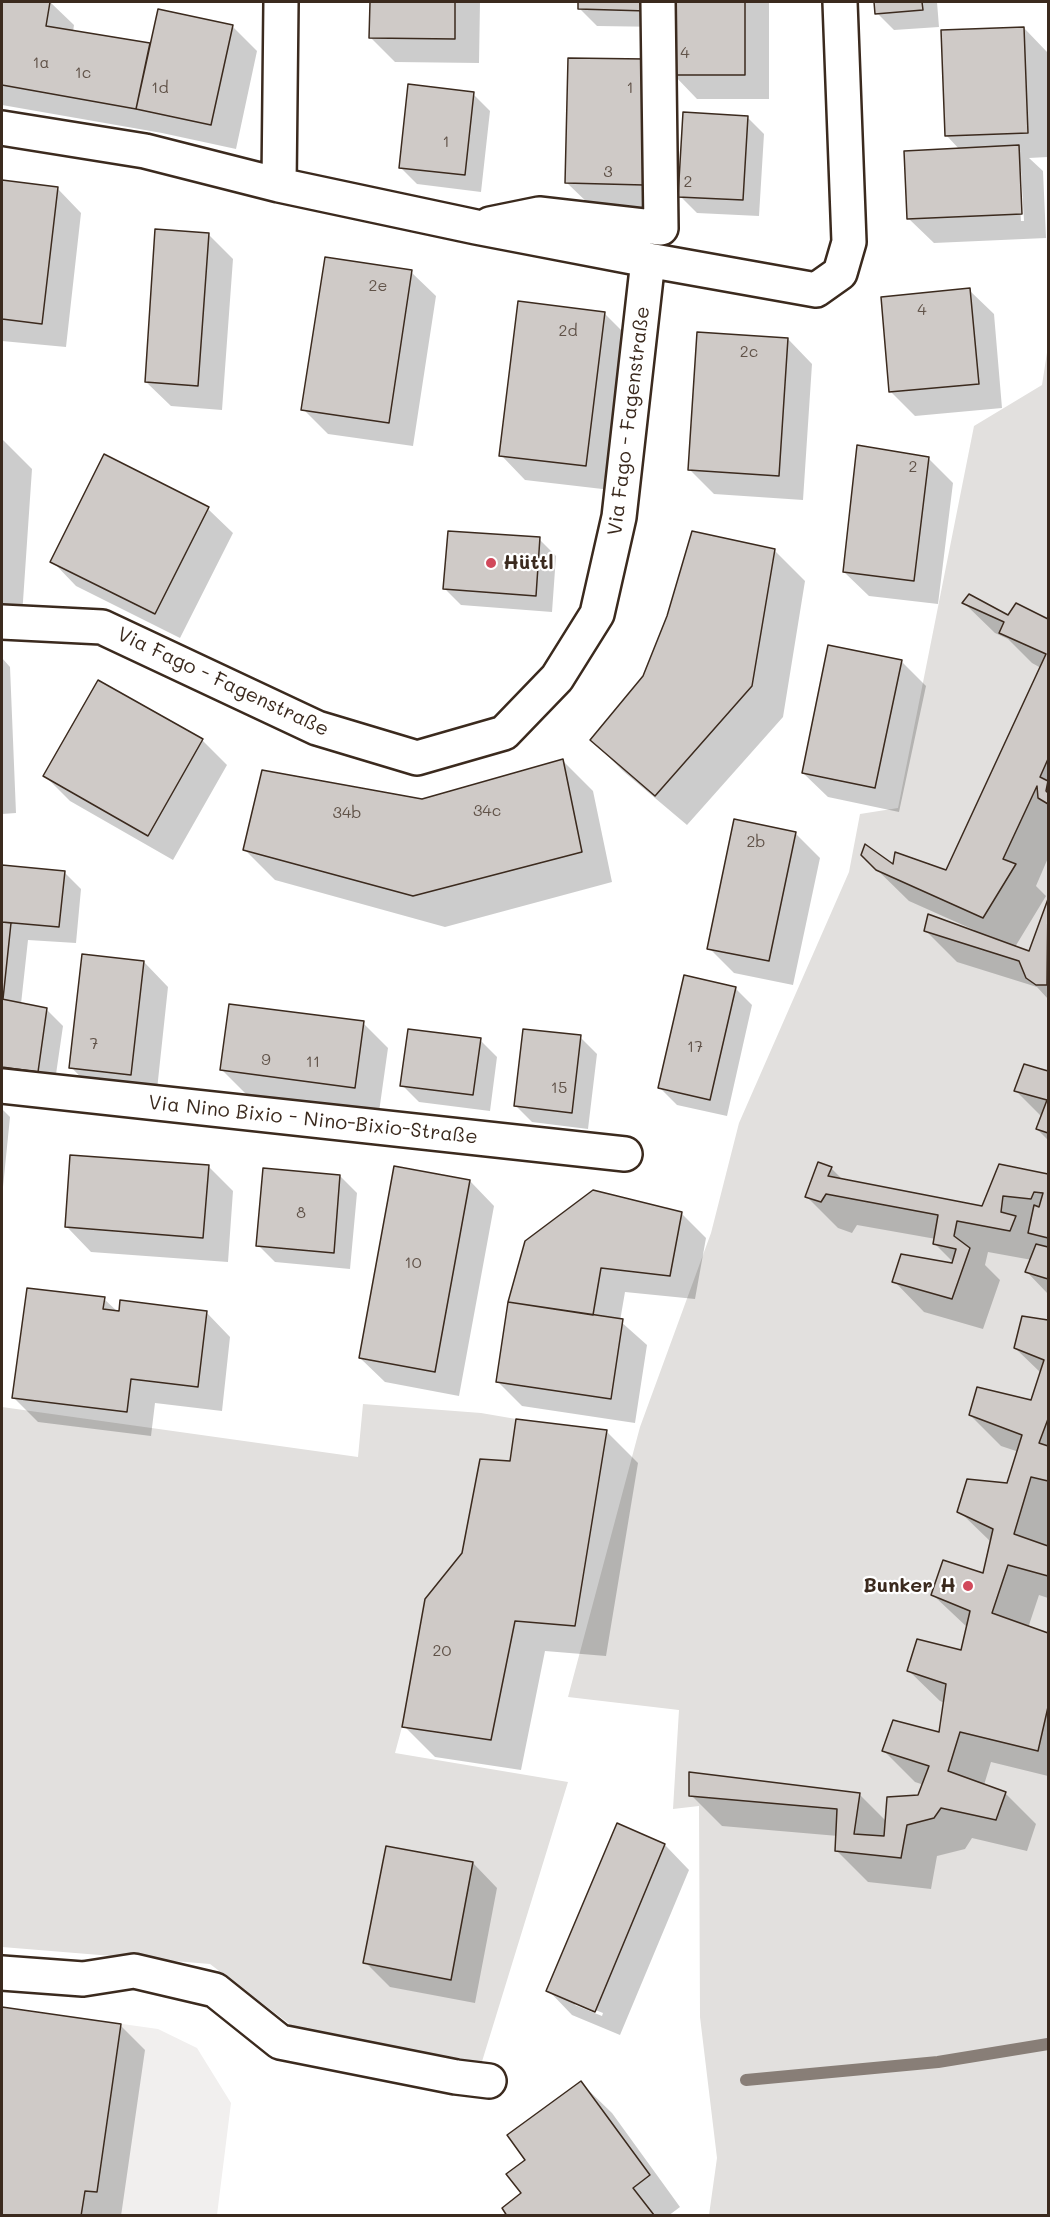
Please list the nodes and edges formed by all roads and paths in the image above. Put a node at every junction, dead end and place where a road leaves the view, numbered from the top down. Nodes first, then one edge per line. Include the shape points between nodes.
1 (280, 2) edge
2 (658, 2) edge
3 (840, 2) edge
4 (2, 128) edge
5 (279, 185) junction
6 (476, 227) junction
7 (648, 260) junction
8 (2, 622) edge
9 (2, 1086) edge
10 (626, 1154) dead end
11 (2, 1973) edge
12 (489, 2081) dead end

1 - 5 street
2 - 6 street via 661,228 539,214
3 - 7 street via 849,242 840,273 816,290
4 - 5 street via 145,151
5 - 6 street
6 - 7 street
7 - 8 street, Via Fago - Fagenstraße via 619,517 597,615 556,678 504,733 417,758 317,728 102,627
9 - 10 street, Via Nino Bixio - Nino-Bixio-Straße
11 - 12 street via 83,1979 134,1971 215,1990 280,2042

